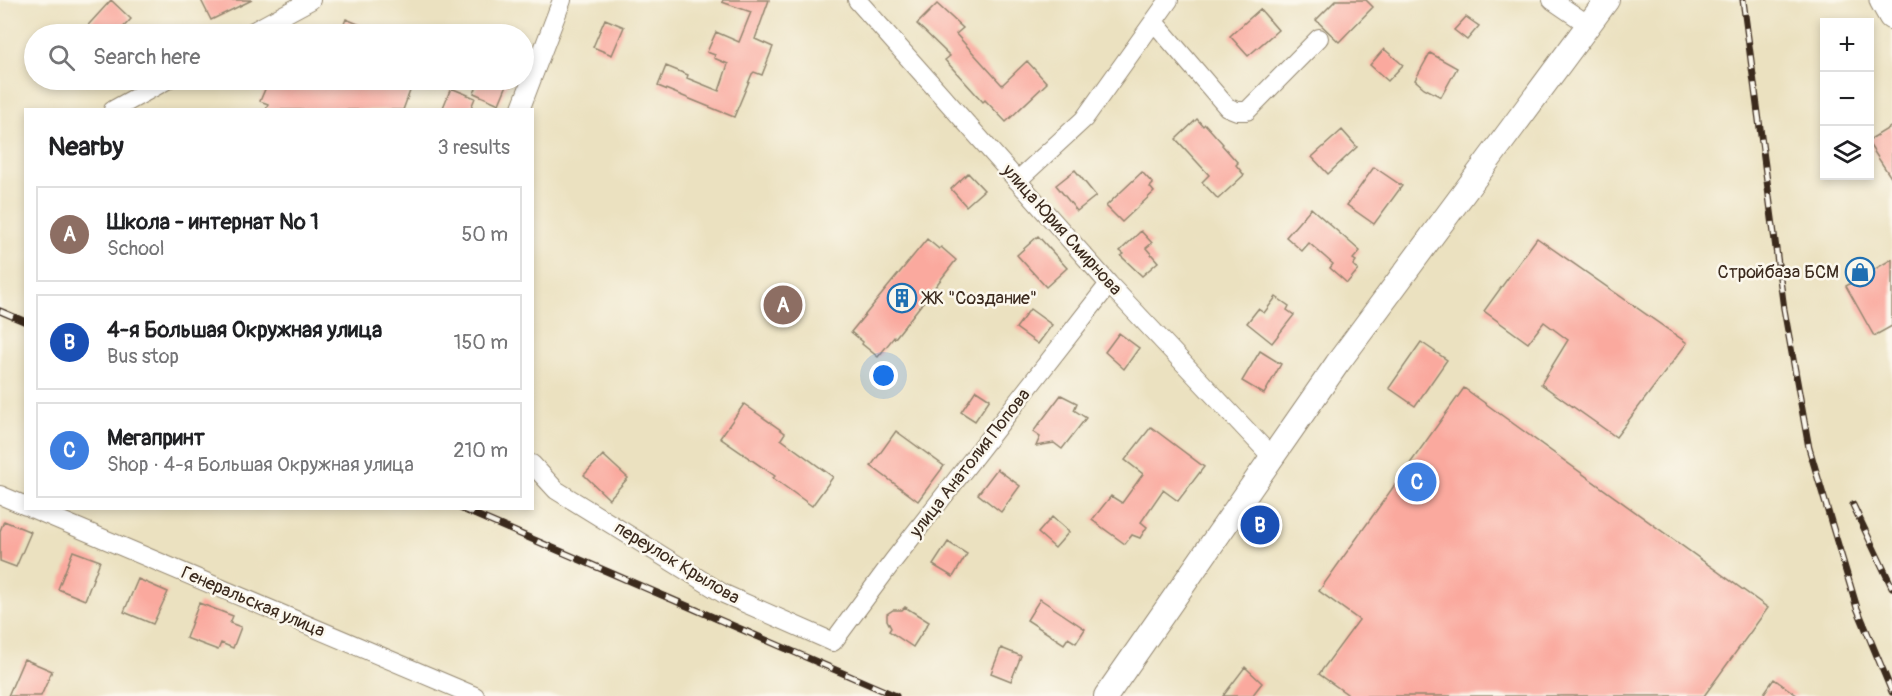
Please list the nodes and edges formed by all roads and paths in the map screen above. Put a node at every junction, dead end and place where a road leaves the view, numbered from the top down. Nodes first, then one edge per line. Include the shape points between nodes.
1 (311, 0) edge
2 (562, 0) edge
3 (857, 0) edge
4 (1169, 0) edge
5 (1552, 0) edge
6 (1607, 0) edge
7 (1883, 0) edge
8 (1892, 16) edge
9 (1155, 23) junction
10 (267, 24) edge
11 (1590, 26) junction
12 (1319, 38) dead end
13 (534, 73) edge
14 (149, 90) edge
15 (528, 90) edge
16 (117, 108) edge
17 (521, 108) edge
18 (1017, 181) junction
19 (1109, 284) junction
20 (1271, 456) junction
21 (534, 466) edge
22 (0, 495) edge
23 (24, 505) edge
24 (37, 510) edge
25 (833, 642) joint
26 (476, 696) edge
27 (1106, 696) edge

1 - 10 street
2 - 13 street
3 - 18 street, улица Юрия Смирнова
4 - 9 street
5 - 11 street
6 - 11 street
7 - 8 main road
9 - 12 street via 1227,107 1237,111 1247,111
9 - 18 street via 1084,118
11 - 20 street
14 - 16 street
15 - 17 street
18 - 19 street, улица Юрия Смирнова
19 - 20 street, улица Юрия Смирнова
19 - 25 street, улица Анатолия Попова
20 - 27 street
21 - 25 street, переулок Крылова via 556,490 724,594
22 - 23 street
24 - 26 street, Генеральская улица

